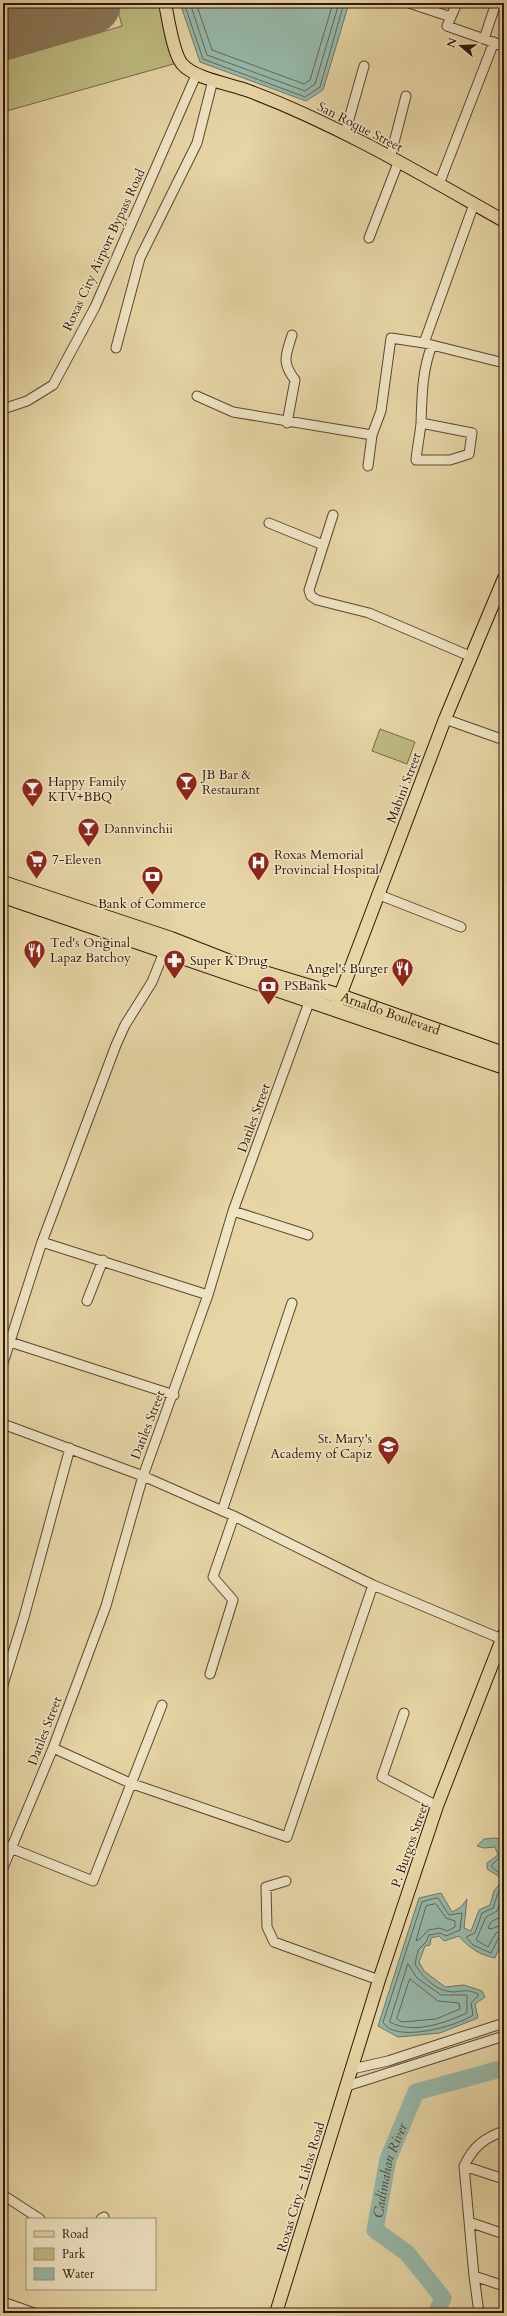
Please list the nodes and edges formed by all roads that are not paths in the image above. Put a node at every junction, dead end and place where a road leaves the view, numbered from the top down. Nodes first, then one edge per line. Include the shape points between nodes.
1 (165, 3) edge
2 (409, 3) edge
3 (457, 3) edge
4 (496, 3) edge
5 (451, 17) junction
6 (484, 39) junction
7 (494, 42) junction
8 (504, 46) edge
9 (364, 66) dead end
10 (197, 73) junction
11 (213, 80) junction
12 (406, 96) dead end
13 (345, 133) junction
14 (394, 160) junction
15 (439, 184) junction
16 (474, 204) junction
17 (504, 221) edge
18 (369, 238) dead end
19 (292, 335) dead end
20 (428, 344) junction
21 (116, 348) dead end
22 (504, 363) edge
23 (197, 396) dead end
24 (3, 409) edge
25 (287, 423) junction
26 (421, 423) junction
27 (372, 435) junction
28 (368, 466) dead end
29 (333, 515) dead end
30 (269, 523) dead end
31 (323, 546) junction
32 (504, 578) edge
33 (472, 657) junction
34 (445, 719) junction
35 (504, 740) edge
36 (3, 882) edge
37 (377, 894) junction
38 (3, 896) edge
39 (461, 927) dead end
40 (168, 945) junction
41 (314, 989) junction
42 (340, 996) junction
43 (309, 1002) junction
44 (335, 1009) junction
45 (504, 1054) edge
46 (504, 1067) edge
47 (233, 1211) junction
48 (308, 1235) dead end
49 (42, 1242) junction
50 (103, 1260) junction
51 (208, 1295) junction
52 (87, 1301) dead end
53 (292, 1303) dead end
54 (10, 1342) junction
55 (3, 1363) edge
56 (174, 1395) junction
57 (3, 1424) edge
58 (70, 1448) junction
59 (143, 1476) junction
60 (222, 1511) junction
61 (234, 1516) junction
62 (373, 1585) junction
63 (503, 1638) edge
64 (210, 1674) dead end
65 (3, 1685) edge
66 (162, 1705) dead end
67 (404, 1713) dead end
68 (53, 1748) junction
69 (130, 1783) junction
70 (438, 1806) junction
71 (6, 1847) edge
72 (3, 1868) edge
73 (286, 1881) dead end
74 (379, 1980) junction
75 (504, 2023) edge
76 (504, 2036) edge
77 (352, 2069) junction
78 (347, 2086) junction
79 (504, 2131) edge
80 (464, 2166) junction
81 (504, 2179) edge
82 (3, 2195) edge
83 (38, 2218) edge
84 (469, 2222) junction
85 (504, 2234) edge
86 (474, 2276) junction
87 (504, 2286) edge
88 (8, 2307) edge
89 (34, 2313) edge
90 (276, 2313) edge
91 (479, 2313) edge

1 - 10 main road, San Roque Street via 181,63
2 - 5 street
3 - 5 street
4 - 6 street
5 - 6 street via 447,26
6 - 7 street
7 - 8 street
7 - 15 street
9 - 13 street
10 - 11 main road, San Roque Street
10 - 24 street, Roxas City Airport Bypass Road via 95,307 53,386 27,401
11 - 13 main road, San Roque Street via 249,91
11 - 21 street via 197,143 140,258
12 - 14 street
13 - 14 main road, San Roque Street
14 - 15 main road, San Roque Street
14 - 18 street
15 - 16 main road, San Roque Street
16 - 17 main road, San Roque Street
16 - 20 street
19 - 25 street via 285,358 286,369 295,380
20 - 22 street
20 - 26 street via 421,389
20 - 27 street via 392,338 381,411
23 - 25 street via 233,412
25 - 27 street
26 - 26 street via 472,434 469,454 450,460 416,460
27 - 28 street
29 - 31 street
30 - 31 street
31 - 33 street via 309,590 311,596 369,613
32 - 33 main road, Mabini Street
33 - 34 main road, Mabini Street
34 - 35 street
34 - 37 main road, Mabini Street
36 - 40 highway, Arnaldo Boulevard
37 - 39 street
37 - 42 main road, Mabini Street
38 - 40 highway, Arnaldo Boulevard
40 - 41 highway, Arnaldo Boulevard
40 - 43 highway, Arnaldo Boulevard
40 - 49 street via 152,982 125,1024 116,1045
41 - 42 highway, Arnaldo Boulevard
41 - 43 street, Datiles Street
42 - 44 main road, Mabini Street
42 - 45 highway, Arnaldo Boulevard
43 - 44 highway, Arnaldo Boulevard
43 - 47 street, Datiles Street
44 - 46 highway, Arnaldo Boulevard
47 - 48 street
47 - 51 street, Datiles Street
49 - 50 street
49 - 54 street
50 - 51 street
50 - 52 street
51 - 56 street, Datiles Street
53 - 60 street
54 - 55 street
54 - 56 street
56 - 59 street, Datiles Street
57 - 58 street
58 - 59 street
58 - 65 street
59 - 60 street
59 - 68 street, Datiles Street via 106,1606
60 - 61 street
61 - 62 street
61 - 64 street via 213,1577 233,1600
62 - 63 street
62 - 69 street via 287,1837
63 - 70 main road, P. Burgos Street
66 - 69 street
67 - 70 street via 382,1777
68 - 69 street
68 - 71 street, Datiles Street
69 - 71 street via 93,1880
70 - 74 main road, P. Burgos Street
71 - 72 street, Datiles Street
73 - 74 street via 266,1887 267,1927 274,1942
74 - 77 main road, P. Burgos Street
75 - 77 street via 388,2061
76 - 78 street
77 - 78 main road, Roxas City – Libas Road
78 - 90 main road, Roxas City – Libas Road
79 - 80 street via 488,2136 470,2153
80 - 81 street
80 - 84 street
82 - 83 street
84 - 85 street
84 - 86 street
86 - 87 street
86 - 91 street
88 - 89 street

